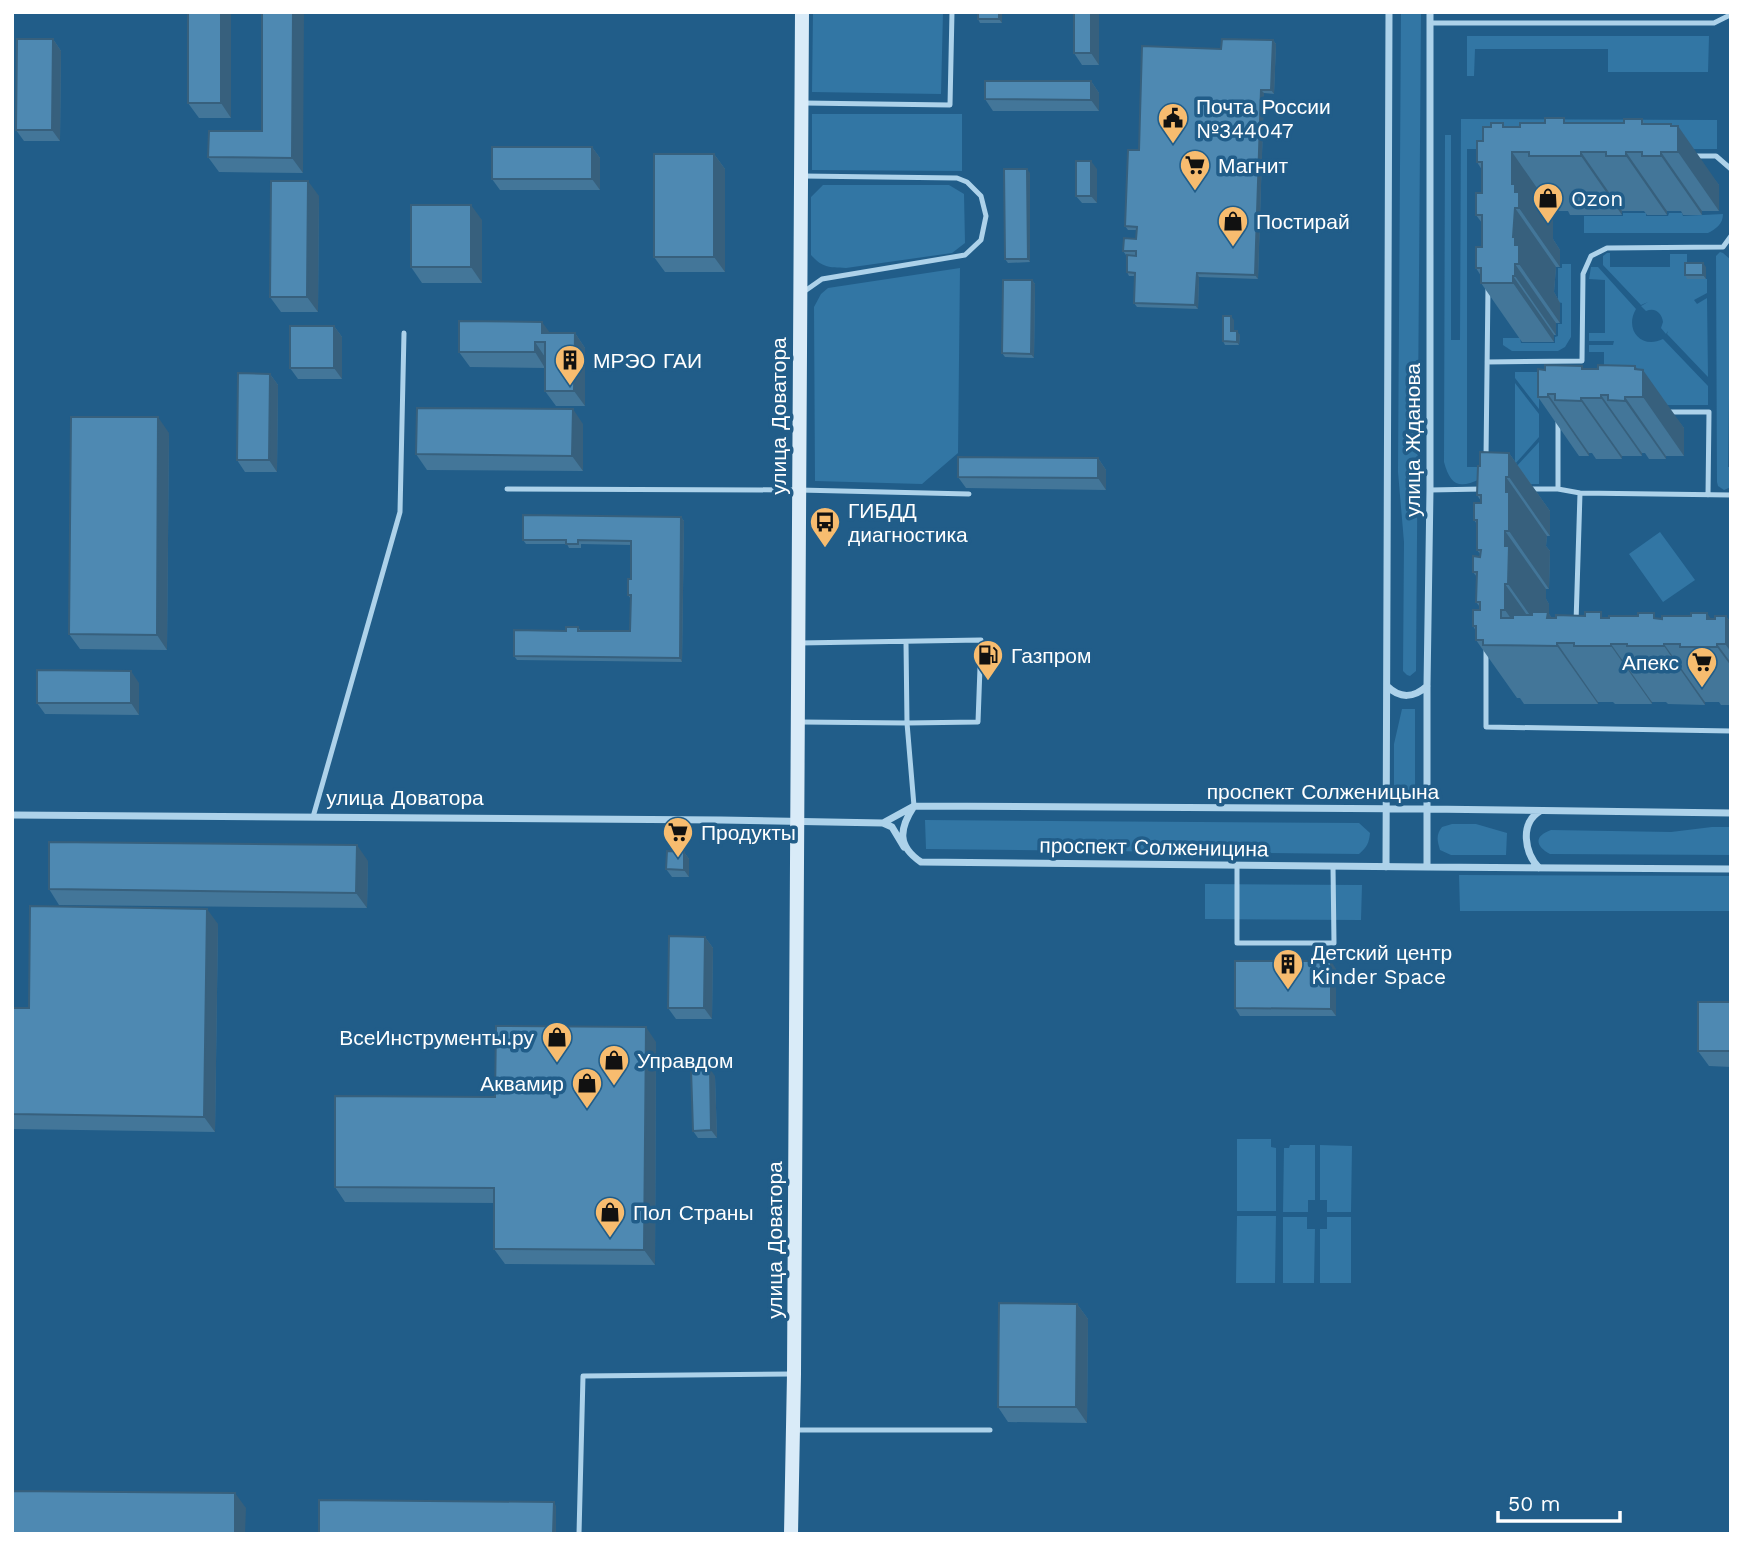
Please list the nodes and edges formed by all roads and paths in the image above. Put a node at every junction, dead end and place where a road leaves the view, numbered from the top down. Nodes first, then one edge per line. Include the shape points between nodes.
1 (802, 12) edge
2 (952, 12) edge
3 (1389, 12) edge
4 (1430, 12) edge
5 (1730, 12) edge
6 (1430, 23) junction
7 (801, 103) junction
8 (1686, 156) dead end
9 (1731, 169) edge
10 (800, 176) junction
11 (1730, 239) edge
12 (1488, 280) edge
13 (799, 295) junction
14 (404, 333) dead end
15 (1487, 362) junction
16 (1557, 362) junction
17 (1557, 374) edge
18 (1558, 412) edge
19 (1668, 412) dead end
20 (1486, 463) edge
21 (1486, 488) edge
22 (1513, 488) dead end
23 (507, 489) dead end
24 (799, 489) junction
25 (1558, 489) junction
26 (1430, 490) junction
27 (969, 494) dead end
28 (1580, 494) junction
29 (1708, 495) junction
30 (1731, 495) edge
31 (1575, 628) edge
32 (906, 642) junction
33 (798, 643) junction
34 (1486, 648) edge
35 (1387, 685) junction
36 (1427, 686) junction
37 (798, 722) junction
38 (906, 723) junction
39 (1731, 731) edge
40 (914, 806) junction
41 (1385, 809) junction
42 (1427, 809) junction
43 (1540, 811) junction
44 (1731, 813) edge
45 (12, 815) edge
46 (313, 817) junction
47 (797, 821) junction
48 (883, 823) junction
49 (904, 846) junction
50 (1237, 865) junction
51 (1333, 866) junction
52 (1386, 867) junction
53 (1427, 867) junction
54 (1539, 868) junction
55 (1731, 869) edge
56 (794, 1374) junction
57 (793, 1430) junction
58 (990, 1430) dead end
59 (579, 1534) edge
60 (790, 1534) edge

1 - 7 street, улица Доватора
2 - 7 lane via 950,105
3 - 35 street, улица Жданова
4 - 6 street, улица Жданова
5 - 6 lane via 1714,23
6 - 26 street, улица Жданова
7 - 10 street, улица Доватора
8 - 9 lane via 1716,156
10 - 13 street, улица Доватора
10 - 13 lane via 957,178 981,196 986,216 981,240 965,255 822,279
11 - 16 lane via 1723,247 1607,248 1591,256 1583,274 1582,361
12 - 15 lane
13 - 24 street, улица Доватора
14 - 46 lane via 400,512
15 - 16 lane
15 - 20 lane
16 - 17 lane
18 - 25 lane
19 - 29 lane via 1709,412
21 - 26 lane
22 - 25 lane
23 - 24 lane
24 - 27 lane
24 - 33 street, улица Доватора
25 - 28 lane
26 - 36 street, улица Жданова
28 - 29 lane
28 - 31 lane
29 - 30 lane
32 - 33 lane
32 - 38 lane
32 - 38 lane via 981,640 978,722
33 - 37 street, улица Доватора
34 - 39 lane via 1486,727
35 - 36 street via 1407,697
35 - 41 street, улица Жданова
36 - 42 street, улица Жданова
37 - 38 lane
37 - 47 street, улица Доватора
38 - 40 lane
40 - 41 street, проспект Солженицына
40 - 48 street, проспект Солженицына
40 - 49 street via 905,823
41 - 42 street, проспект Солженицына
41 - 52 street, улица Жданова
42 - 43 street, проспект Солженицына
42 - 53 street, улица Жданова
43 - 44 street, проспект Солженицына
43 - 54 street via 1530,821 1526,839
45 - 46 street, улица Доватора
46 - 47 street, улица Доватора
47 - 48 street
47 - 56 street, улица Доватора
48 - 49 street via 892,827
49 - 50 street, проспект Солженицина via 921,862
50 - 51 street, проспект Солженицина
50 - 51 lane via 1237,943 1334,943
51 - 52 street, проспект Солженицина
52 - 53 street
53 - 54 street
54 - 55 street
56 - 57 street, улица Доватора
56 - 59 lane via 583,1376
57 - 58 lane
57 - 60 street, улица Доватора

